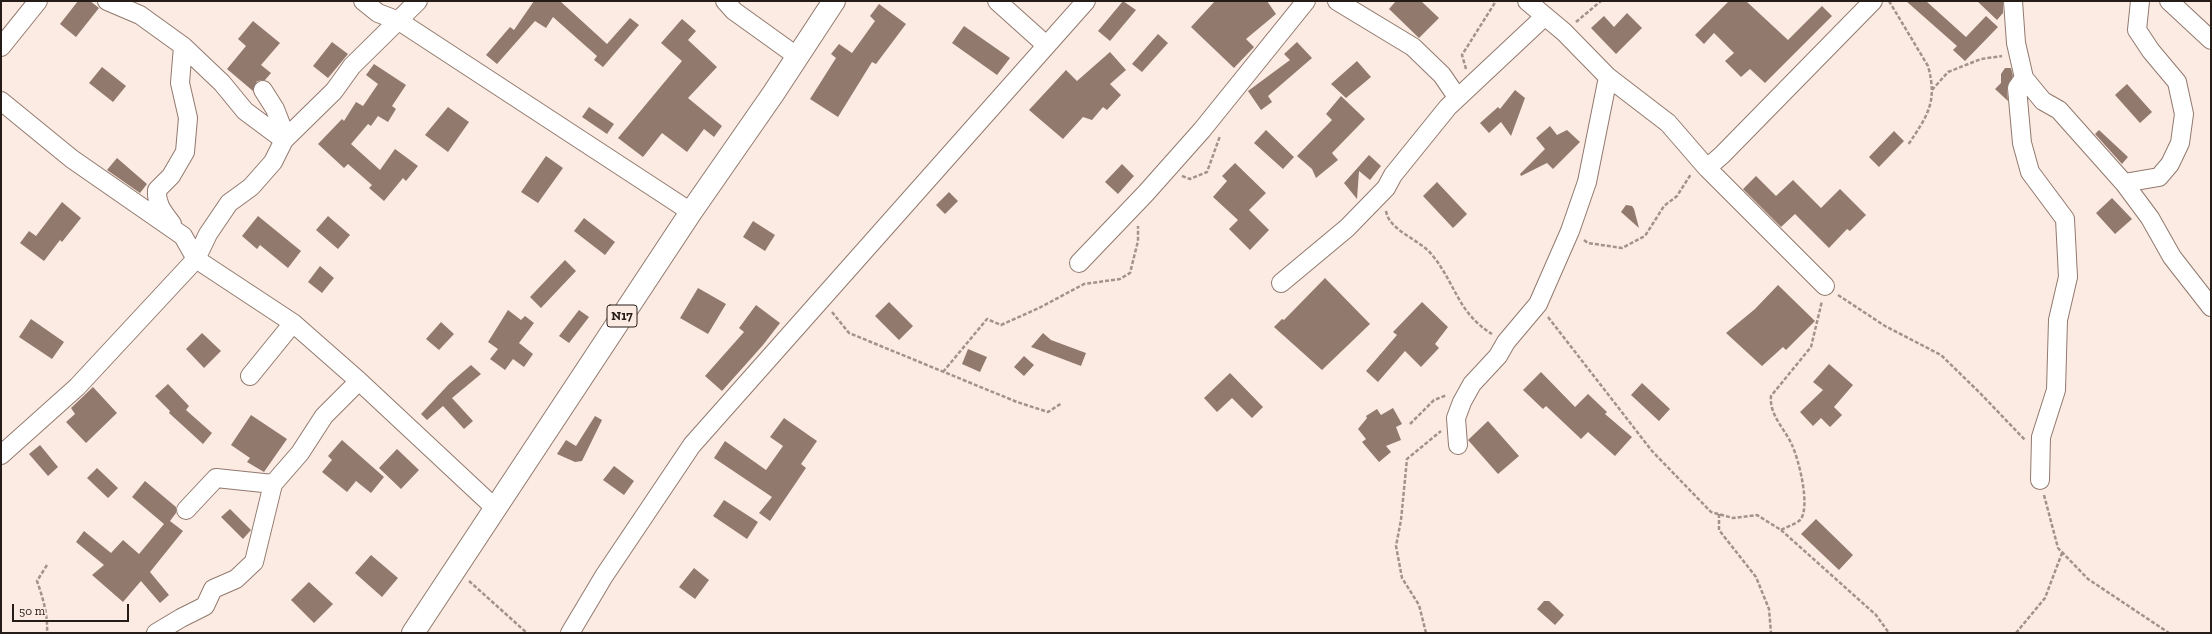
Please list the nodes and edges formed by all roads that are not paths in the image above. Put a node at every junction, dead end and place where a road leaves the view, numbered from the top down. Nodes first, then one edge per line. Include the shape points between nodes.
1 (38, 1) edge
2 (363, 1) edge
3 (418, 1) edge
4 (725, 1) edge
5 (834, 1) edge
6 (997, 1) edge
7 (1086, 1) edge
8 (1306, 1) edge
9 (1337, 1) edge
10 (1527, 1) edge
11 (1873, 1) edge
12 (2013, 1) edge
13 (2140, 1) edge
14 (2169, 1) edge
15 (109, 2) edge
16 (1544, 17) junction
17 (399, 21) junction
18 (2211, 40) edge
19 (1046, 45) junction
20 (183, 46) junction
21 (1, 47) edge
22 (798, 56) junction
23 (1608, 77) junction
24 (2024, 78) junction
25 (263, 90) dead end
26 (1457, 97) junction
27 (1, 101) edge
28 (284, 140) junction
29 (1703, 164) junction
30 (2124, 183) junction
31 (691, 212) junction
32 (183, 236) junction
33 (196, 259) junction
34 (1079, 263) dead end
35 (1281, 283) dead end
36 (1825, 286) road end
37 (2211, 307) edge
38 (293, 323) junction
39 (250, 376) dead end
40 (359, 381) junction
41 (1458, 445) dead end
42 (1, 455) edge
43 (2040, 480) road end
44 (273, 484) junction
45 (495, 508) junction
46 (186, 510) dead end
47 (156, 633) edge
48 (413, 633) edge
49 (570, 633) edge

1 - 21 street
2 - 17 street via 378,13
3 - 17 street
4 - 22 street via 734,11
5 - 22 main road, N17
6 - 19 street
7 - 19 street
8 - 34 street via 1228,100 1146,193
9 - 26 street via 1413,47 1442,75
10 - 16 street
11 - 29 street via 1722,155
12 - 24 street
13 - 30 street via 2137,30 2151,51 2178,82 2184,114 2180,143 2170,164 2159,177
14 - 18 street
15 - 20 street via 140,16
16 - 23 street via 1564,32
16 - 26 street
17 - 28 street via 352,66 334,91
17 - 31 street
19 - 49 street via 692,445 608,570
20 - 28 street via 222,83 246,111
20 - 32 street via 180,83 188,118 185,152 171,176 157,190 157,200 163,212
22 - 31 main road, N17
23 - 29 street via 1668,123
23 - 41 street via 1587,182 1570,231 1538,304 1506,342 1498,356 1472,384 1456,418
24 - 30 street via 2043,102 2059,110
24 - 43 street via 2017,88 2022,143 2030,172 2065,219 2068,277 2058,320 2056,390 2042,436
25 - 28 street via 275,109
26 - 35 street via 1393,175 1386,188 1347,228
27 - 32 street via 72,159
28 - 33 street via 273,162 250,187 229,203 208,234
29 - 36 street
30 - 37 street via 2150,218 2172,257
31 - 45 main road, N17
32 - 33 street
33 - 38 street
33 - 42 street via 77,387
38 - 39 street
38 - 40 street
40 - 44 street via 324,416 300,453
40 - 45 street
44 - 46 street via 216,478
44 - 47 street via 254,562 236,579 213,589 205,606
45 - 48 main road, N17

